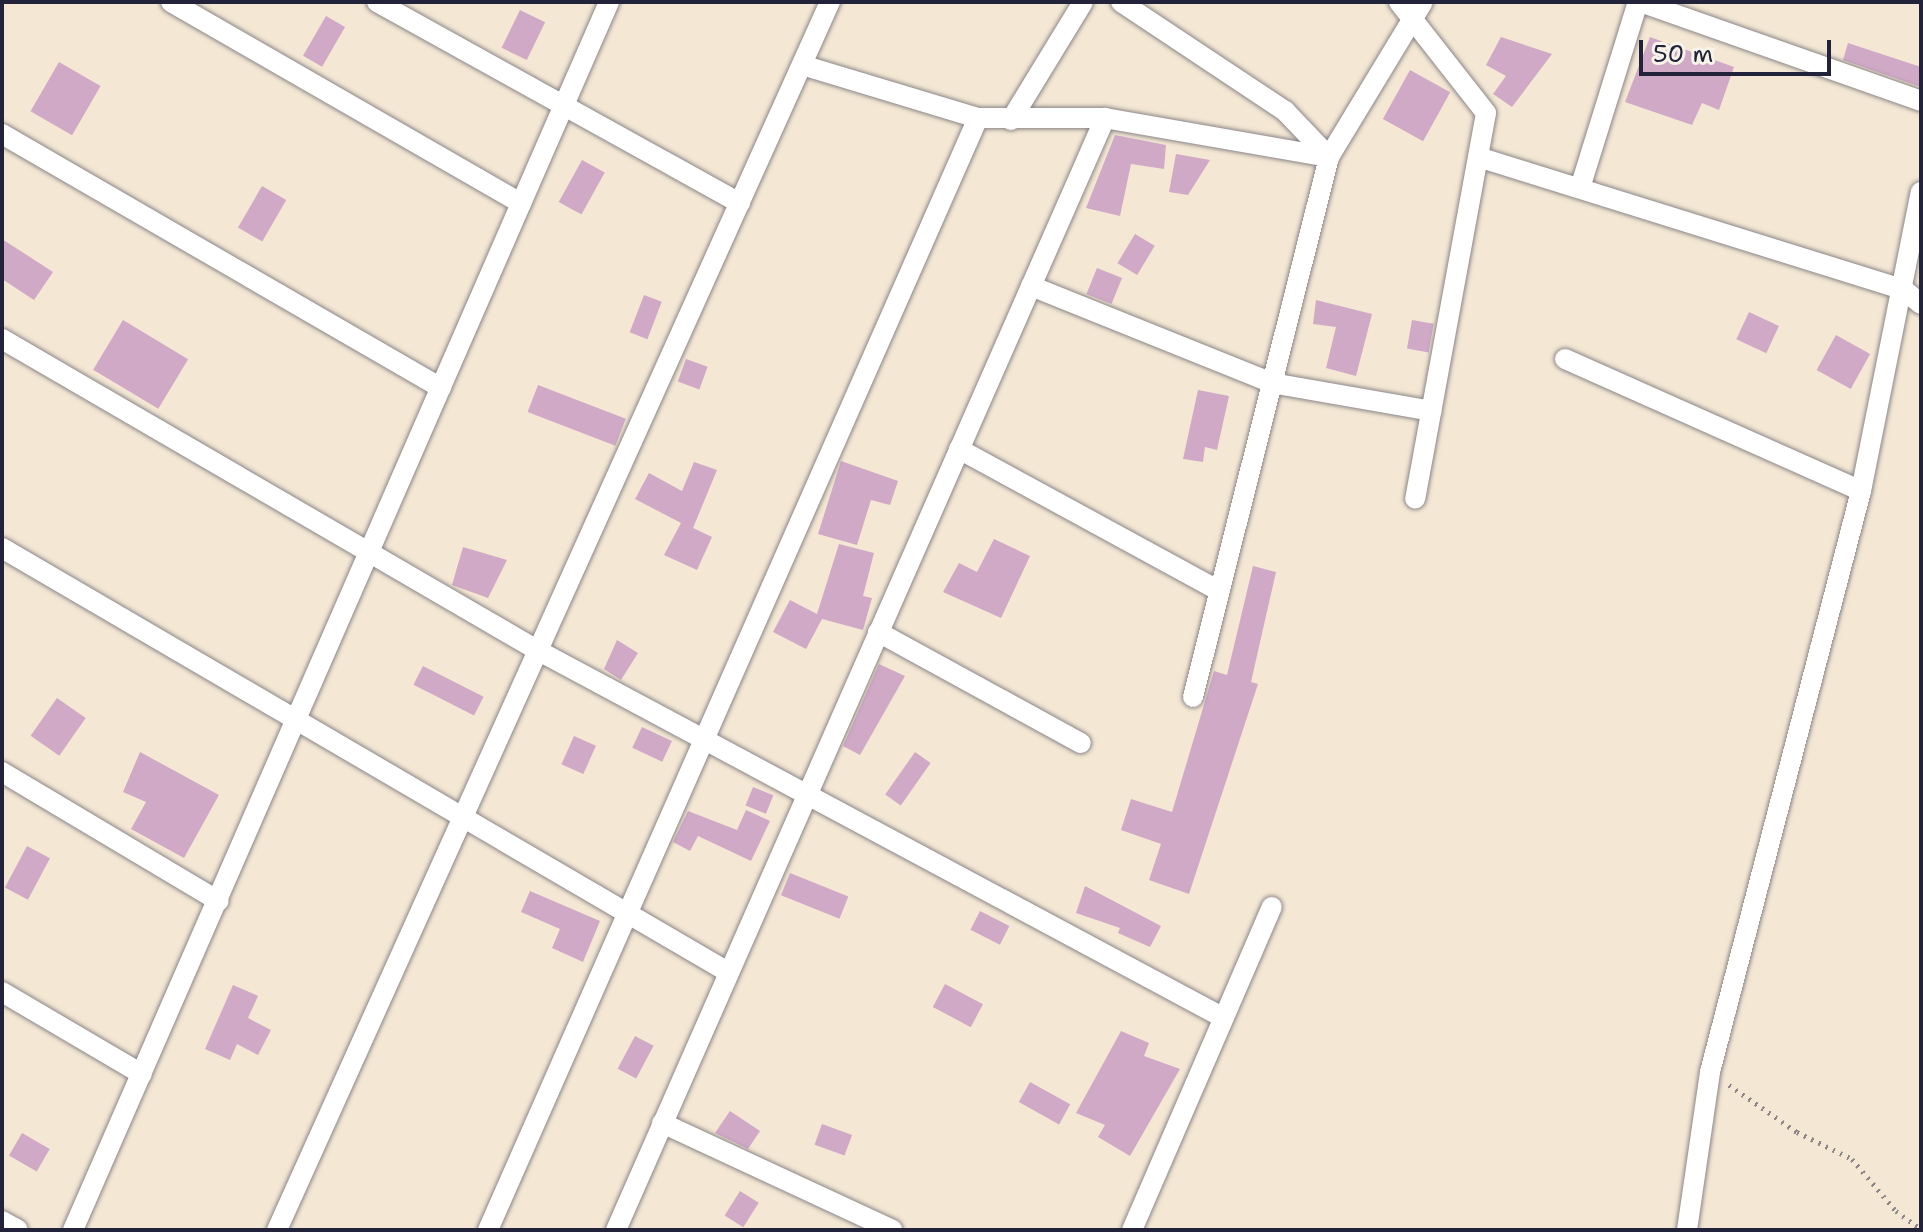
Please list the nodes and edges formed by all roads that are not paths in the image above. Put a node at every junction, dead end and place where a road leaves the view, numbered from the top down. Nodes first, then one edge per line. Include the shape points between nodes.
1 (171, 2) edge
2 (377, 2) edge
3 (609, 2) edge
4 (830, 2) edge
5 (1083, 2) edge
6 (1121, 2) edge
7 (1399, 2) edge
8 (1639, 2) edge
9 (1418, 10) edge
10 (802, 65) junction
11 (1921, 101) edge
12 (564, 105) junction
13 (978, 118) junction
14 (1105, 118) junction
15 (1011, 120) junction
16 (2, 134) edge
17 (1329, 157) junction
18 (1478, 157) junction
19 (1580, 188) junction
20 (1921, 192) edge
21 (521, 203) junction
22 (740, 203) junction
23 (1031, 286) junction
24 (1903, 289) junction
25 (1921, 304) edge
26 (2, 339) edge
27 (1565, 359) dead end
28 (1272, 383) junction
29 (441, 388) junction
30 (1432, 411) junction
31 (959, 449) junction
32 (1861, 491) junction
33 (1415, 499) dead end
34 (2, 548) edge
35 (370, 552) junction
36 (1219, 591) junction
37 (878, 632) junction
38 (537, 650) junction
39 (1193, 697) dead end
40 (297, 721) junction
41 (703, 738) junction
42 (1081, 743) dead end
43 (2, 772) edge
44 (806, 794) junction
45 (462, 817) junction
46 (218, 901) junction
47 (1272, 907) dead end
48 (626, 913) junction
49 (728, 972) junction
50 (2, 992) edge
51 (1224, 1018) junction
52 (142, 1074) junction
53 (662, 1123) junction
54 (2, 1221) edge
55 (18, 1230) edge
56 (73, 1230) edge
57 (277, 1230) edge
58 (488, 1230) edge
59 (616, 1230) edge
60 (892, 1230) edge
61 (1132, 1230) edge
62 (1687, 1230) edge

1 - 21 street
2 - 12 street
3 - 12 street
4 - 10 street
5 - 15 street
6 - 17 street via 1285,111
7 - 9 street
8 - 11 street
8 - 19 street
9 - 17 street
9 - 18 street via 1486,113
10 - 13 street
10 - 22 street
12 - 21 street
12 - 22 street
13 - 15 street
13 - 41 street
14 - 15 street
14 - 17 street
14 - 23 street
16 - 29 street
17 - 28 street
18 - 19 street
18 - 30 street
19 - 24 street
20 - 24 street
21 - 29 street
22 - 38 street
23 - 28 street
23 - 31 street
24 - 25 street
24 - 32 street
26 - 35 street
27 - 32 street
28 - 30 street
28 - 36 street
29 - 35 street
30 - 33 street
31 - 36 street
31 - 37 street
32 - 62 street via 1710,1072
34 - 40 street
35 - 38 street
35 - 40 street
36 - 39 street
37 - 42 street
37 - 44 street
38 - 41 street
38 - 45 street
40 - 45 street
40 - 46 street
41 - 44 street
41 - 48 street
43 - 46 street
44 - 49 street
44 - 51 street
45 - 48 street
45 - 57 street
46 - 52 street
47 - 51 street
48 - 49 street
48 - 58 street
49 - 53 street
50 - 52 street
51 - 61 street
52 - 56 street
53 - 59 street
53 - 60 street
54 - 55 street

